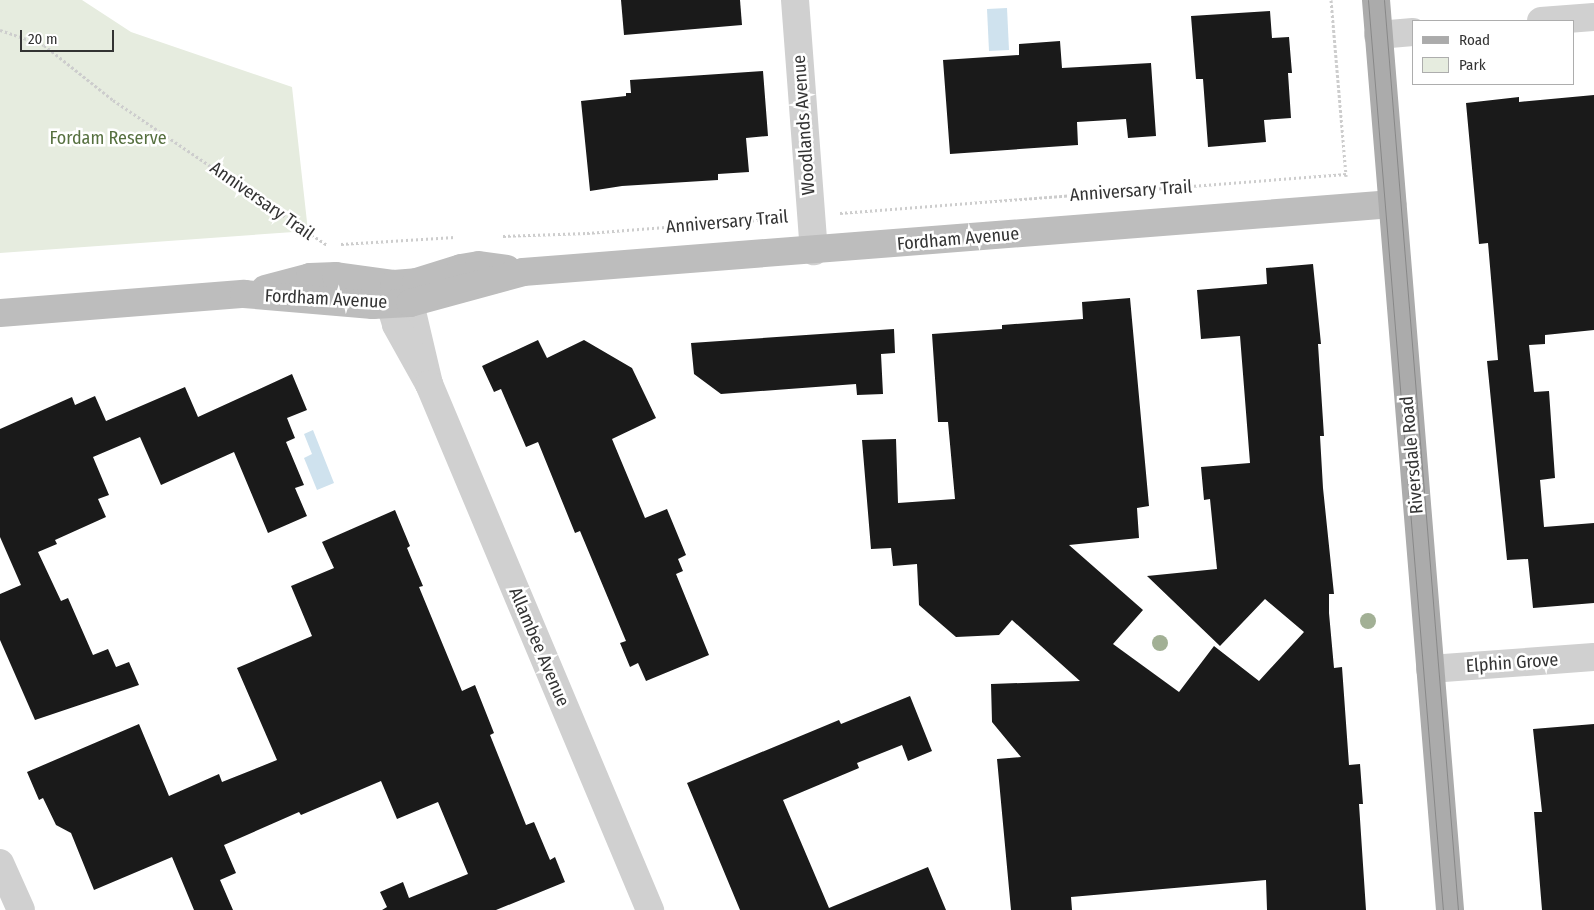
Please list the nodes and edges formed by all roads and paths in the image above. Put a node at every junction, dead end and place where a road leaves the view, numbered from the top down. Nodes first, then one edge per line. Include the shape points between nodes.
1 (795, 0) edge
2 (1331, 0) edge
3 (1376, 0) edge
4 (1594, 17) edge
5 (1554, 20) edge
6 (0, 30) edge
7 (1412, 32) edge
8 (1378, 35) junction
9 (1392, 204) junction
10 (810, 216) junction
11 (500, 236) dead end
12 (463, 237) dead end
13 (814, 251) junction
14 (398, 297) junction
15 (0, 313) edge
16 (1594, 656) edge
17 (1430, 669) junction
18 (0, 864) edge
19 (21, 910) edge
20 (650, 910) edge
21 (1450, 910) edge

1 - 10 street, Woodlands Avenue
2 - 10 path, Anniversary Trail via 1346,174
3 - 8 main road, Riversdale Road
4 - 5 street
6 - 12 path, Anniversary Trail via 44,45 112,100 326,246
7 - 8 street
8 - 9 main road, Riversdale Road
9 - 13 street, Fordham Avenue
9 - 17 main road, Riversdale Road
10 - 11 path, Anniversary Trail via 587,234
10 - 13 street, Woodlands Avenue
13 - 14 street, Fordham Avenue via 523,272 479,265 416,282
14 - 15 street, Fordham Avenue via 336,276 310,277 244,294
14 - 20 street, Allambee Avenue via 429,384
16 - 17 street, Elphin Grove
17 - 21 main road, Riversdale Road
18 - 19 street

